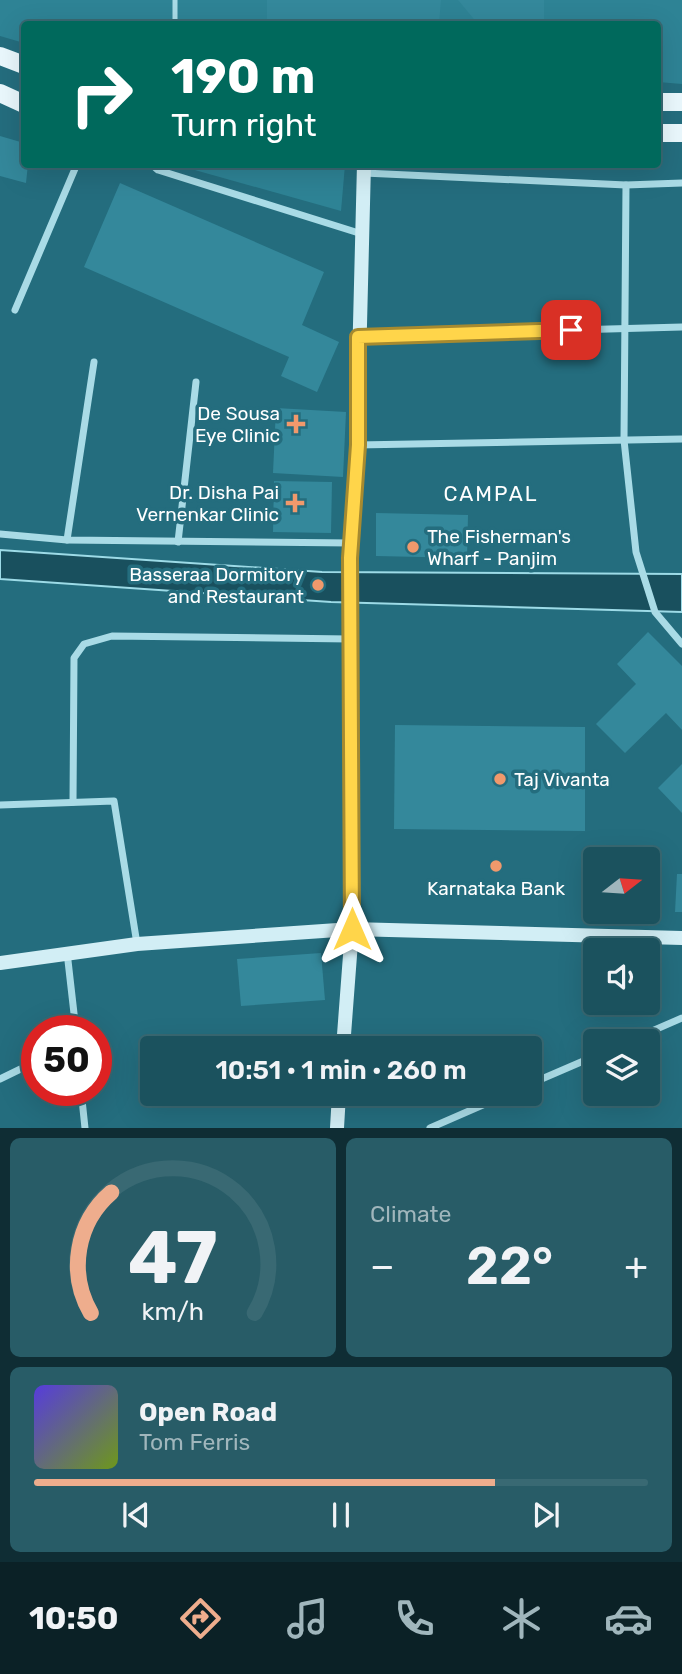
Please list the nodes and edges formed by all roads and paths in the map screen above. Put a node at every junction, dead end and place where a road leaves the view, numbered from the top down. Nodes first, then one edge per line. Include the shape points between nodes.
1 (175, 0) edge
2 (175, 21) edge
3 (0, 56) edge
4 (21, 64) edge
5 (0, 93) edge
6 (661, 102) edge
7 (682, 102) edge
8 (21, 103) edge
9 (661, 133) edge
10 (682, 133) edge
11 (75, 168) edge
12 (156, 168) edge
13 (364, 169) edge
14 (682, 183) edge
15 (625, 185) junction
16 (362, 234) junction
17 (15, 310) dead end
18 (682, 327) edge
19 (624, 328) junction
20 (358, 337) junction
21 (94, 362) dead end
22 (196, 382) dead end
23 (682, 439) edge
24 (624, 440) junction
25 (358, 445) junction
26 (0, 534) edge
27 (67, 540) junction
28 (178, 542) junction
29 (351, 551) junction
30 (351, 639) junction
31 (682, 644) edge
32 (73, 802) junction
33 (0, 805) edge
34 (352, 929) junction
35 (682, 938) edge
36 (137, 944) junction
37 (66, 951) junction
38 (0, 963) edge
39 (74, 1015) edge
40 (682, 1018) edge
41 (657, 1029) edge
42 (344, 1036) edge
43 (583, 1061) edge
44 (21, 1068) edge
45 (0, 1079) edge
46 (542, 1079) edge
47 (83, 1106) edge
48 (338, 1106) edge
49 (480, 1106) edge
50 (85, 1128) edge
51 (337, 1128) edge
52 (430, 1128) edge

1 - 2 lane
3 - 4 main road
5 - 8 main road
6 - 7 main road
9 - 10 main road
11 - 17 street
12 - 16 street
13 - 15 street
13 - 16 main road
14 - 15 street
15 - 19 street
16 - 20 main road
18 - 19 street
19 - 20 street
19 - 24 street
20 - 25 main road
21 - 27 street
22 - 28 street
23 - 24 street
24 - 25 street
24 - 31 street via 636,552 655,612
25 - 29 main road
26 - 27 street
27 - 28 street
28 - 29 street
29 - 30 main road
30 - 32 street via 111,635 84,644 75,658
30 - 34 main road
32 - 33 street
32 - 36 street via 114,801
34 - 35 main road
34 - 36 main road
34 - 42 main road
36 - 37 main road
37 - 38 main road
37 - 39 street
40 - 41 street
43 - 46 street
44 - 45 street
47 - 50 street
48 - 51 main road
49 - 52 street

